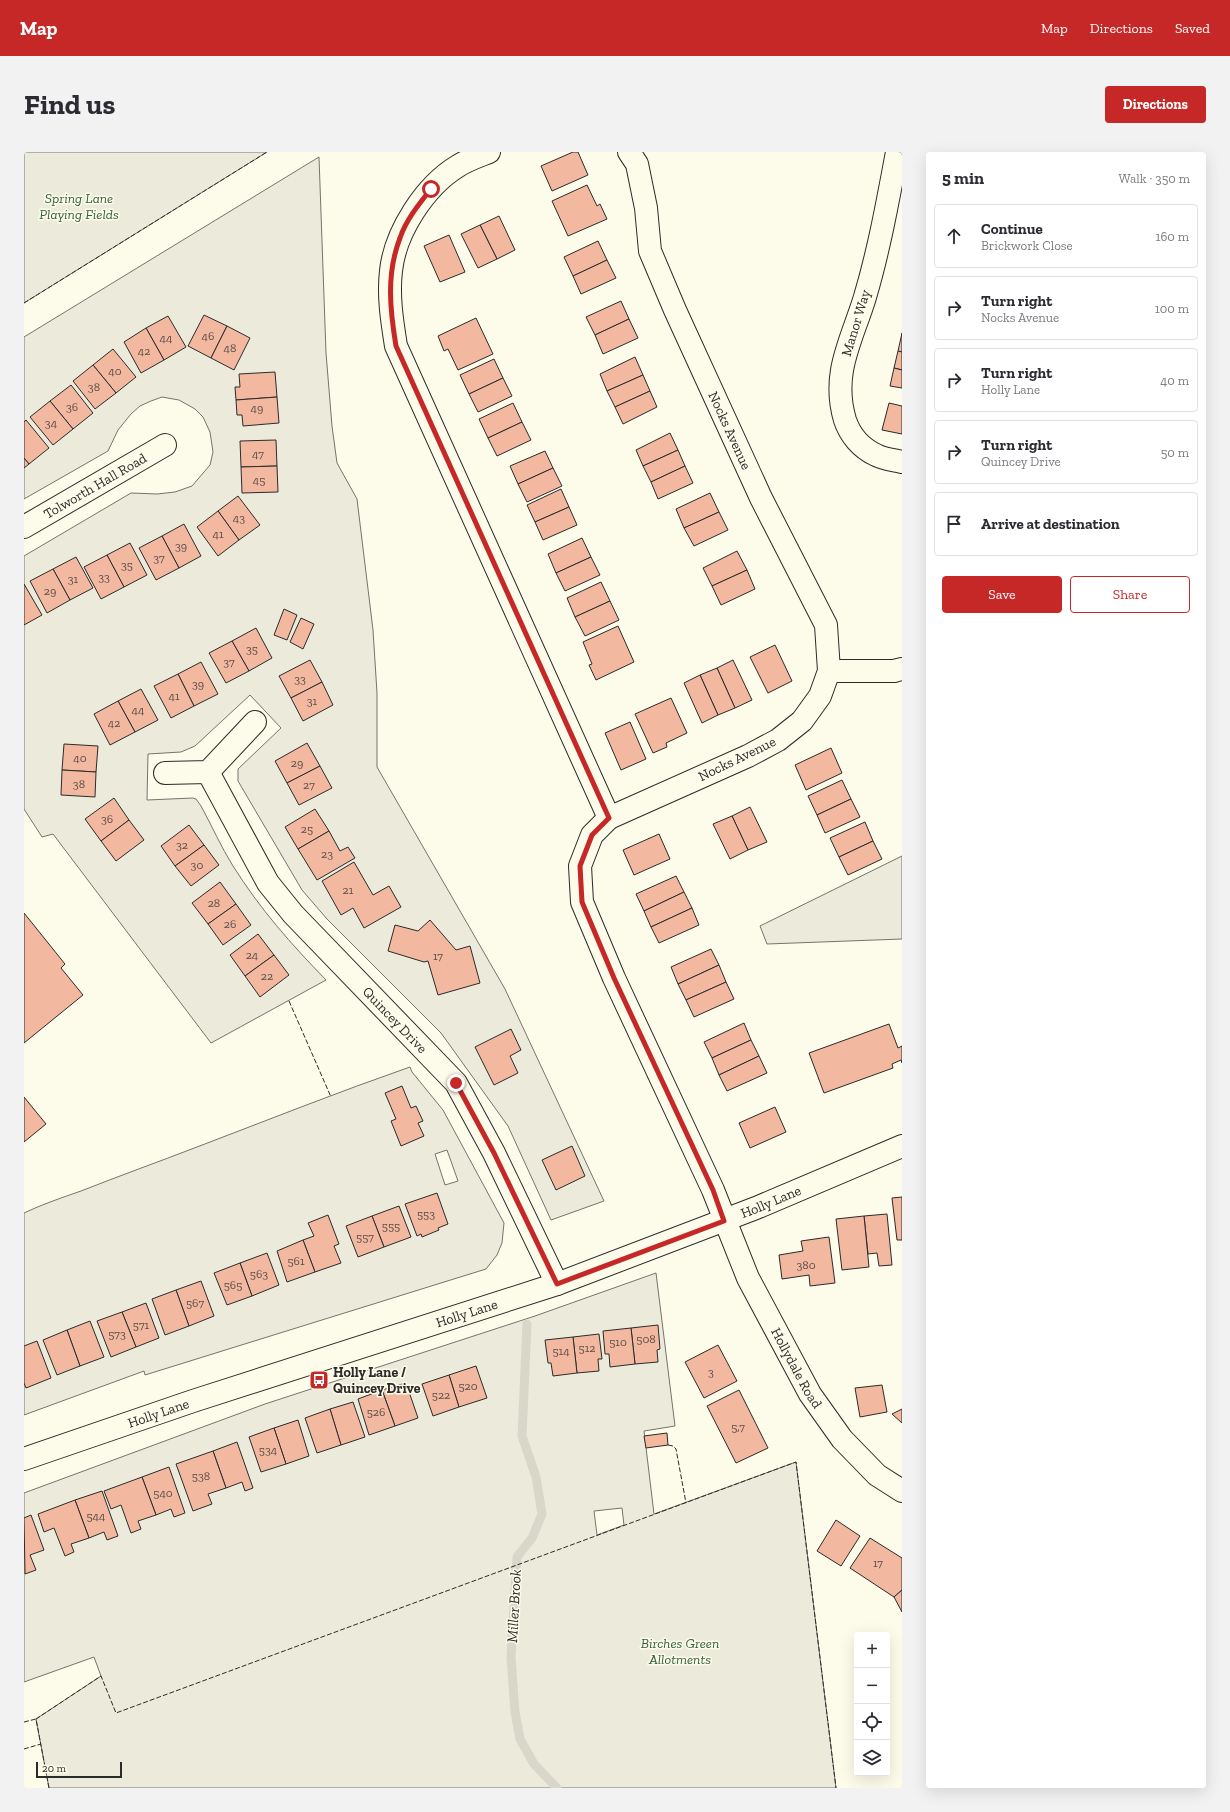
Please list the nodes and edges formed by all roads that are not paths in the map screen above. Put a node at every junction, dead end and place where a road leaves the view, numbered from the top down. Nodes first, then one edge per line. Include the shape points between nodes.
1 (489, 152) edge
2 (897, 152) edge
3 (633, 158) edge
4 (895, 200) edge
5 (165, 445) dead end
6 (902, 462) edge
7 (24, 527) edge
8 (902, 669) edge
9 (829, 671) junction
10 (255, 722) dead end
11 (208, 772) junction
12 (165, 773) dead end
13 (609, 818) junction
14 (902, 1146) edge
15 (724, 1221) junction
16 (557, 1284) junction
17 (24, 1459) edge
18 (902, 1491) edge

1 - 13 street via 458,165 431,189 412,214 400,237 391,270 390,307 396,346
2 - 4 street, Manor Way
3 - 9 street, Nocks Avenue via 646,208 650,251 758,491 826,625
4 - 6 street, Manor Way via 848,346 841,373 840,403 848,427 857,442 876,456
5 - 7 street, Tolworth Hall Road
8 - 9 street
9 - 13 street, Nocks Avenue via 820,696 802,721 778,740
10 - 11 street
11 - 12 street
11 - 16 street, Quincey Drive via 268,883 293,914 456,1083 494,1153
13 - 15 street, Nocks Avenue via 592,835 580,866 582,902 614,978 713,1190
14 - 15 street, Holly Lane
15 - 16 street, Holly Lane
15 - 18 street, Hollydale Road via 748,1278 810,1394 842,1439 877,1475
16 - 17 street, Holly Lane via 200,1399

